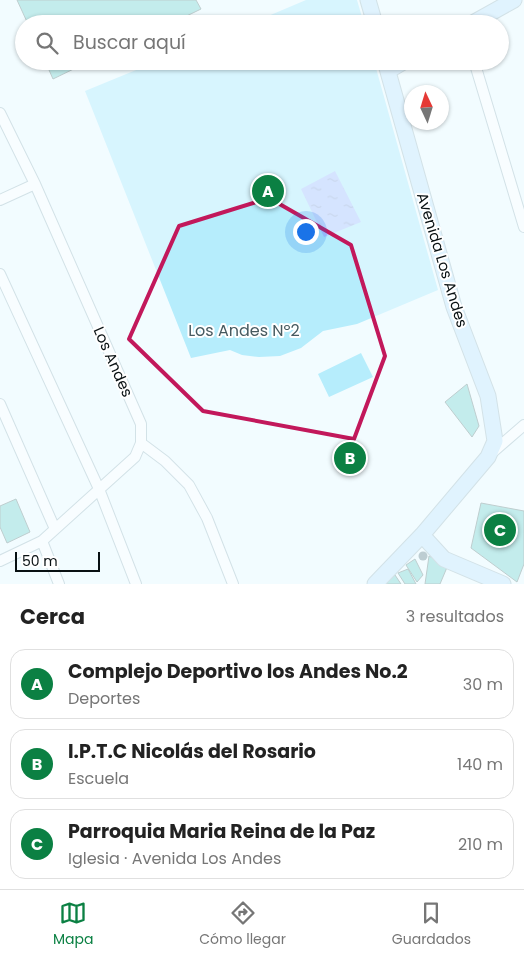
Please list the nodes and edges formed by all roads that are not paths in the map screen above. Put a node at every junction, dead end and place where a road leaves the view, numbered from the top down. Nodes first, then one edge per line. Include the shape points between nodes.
1 (368, 0) edge
2 (514, 0) edge
3 (372, 15) edge
4 (487, 15) edge
5 (388, 70) edge
6 (477, 70) edge
7 (0, 113) edge
8 (35, 184) junction
9 (0, 200) edge
10 (524, 227) edge
11 (0, 274) edge
12 (0, 404) edge
13 (524, 425) edge
14 (141, 443) junction
15 (488, 457) junction
16 (99, 489) junction
17 (54, 529) junction
18 (422, 535) junction
19 (42, 542) junction
20 (0, 561) edge
21 (59, 584) edge
22 (136, 584) edge
23 (233, 584) edge
24 (375, 584) edge
25 (503, 584) edge

1 - 3 street
2 - 4 street
5 - 15 street, Avenida Los Andes via 454,306 488,396 494,441
6 - 10 street
7 - 8 street, Los Andes
8 - 9 street
8 - 14 street, Los Andes via 141,424
11 - 16 street
12 - 17 street
13 - 15 street
14 - 16 street via 135,457
14 - 23 street via 165,461 188,485 207,518
15 - 18 street
16 - 17 street
16 - 22 street
17 - 19 street
18 - 24 street
18 - 25 street via 444,559
19 - 20 street
19 - 21 street

